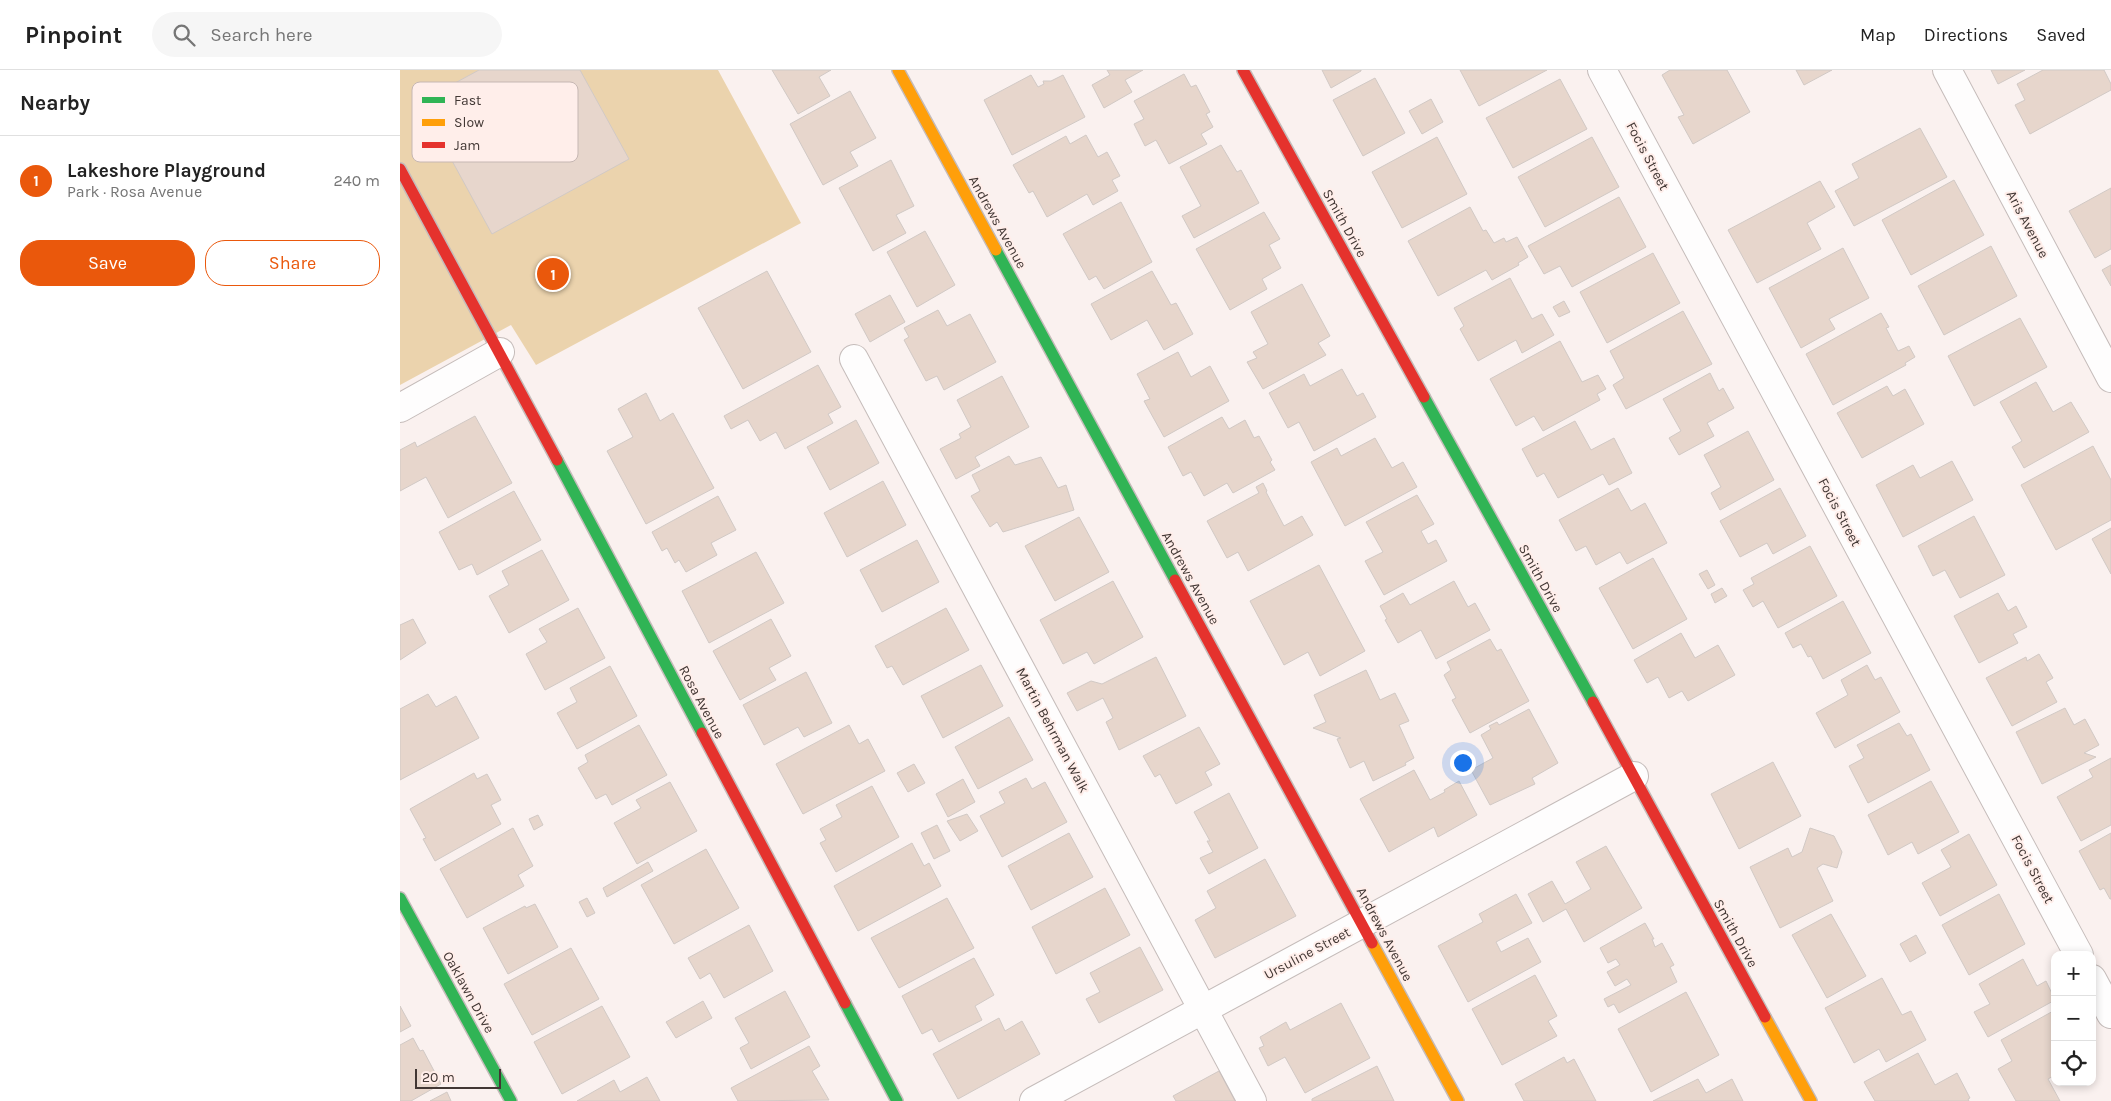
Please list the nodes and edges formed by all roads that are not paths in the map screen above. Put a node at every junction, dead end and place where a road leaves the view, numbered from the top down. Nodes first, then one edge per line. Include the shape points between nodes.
1 (898, 70) edge
2 (1243, 70) edge
3 (1602, 70) edge
4 (1946, 70) edge
5 (400, 169) edge
6 (500, 352) junction
7 (854, 359) dead end
8 (2111, 378) edge
9 (400, 408) edge
10 (1634, 776) junction
11 (400, 898) edge
12 (1362, 923) junction
13 (2077, 951) edge
14 (2096, 986) edge
15 (1202, 1010) junction
16 (2111, 1014) edge
17 (511, 1101) edge
18 (897, 1101) edge
19 (1034, 1101) edge
20 (1252, 1101) edge
21 (1458, 1101) edge
22 (1811, 1101) edge

1 - 12 street, Andrews Avenue
2 - 10 street, Smith Drive
3 - 13 street, Focis Street
4 - 8 street, Aris Avenue
5 - 6 street, Rosa Avenue
6 - 9 street
6 - 18 street, Rosa Avenue
7 - 15 street, Martin Behrman Walk
10 - 12 street, Ursuline Street
10 - 22 street, Smith Drive
11 - 17 street, Oaklawn Drive
12 - 15 street, Ursuline Street
12 - 21 street, Andrews Avenue
14 - 16 street
15 - 19 street, Ursuline Street
15 - 20 street, Martin Behrman Walk

